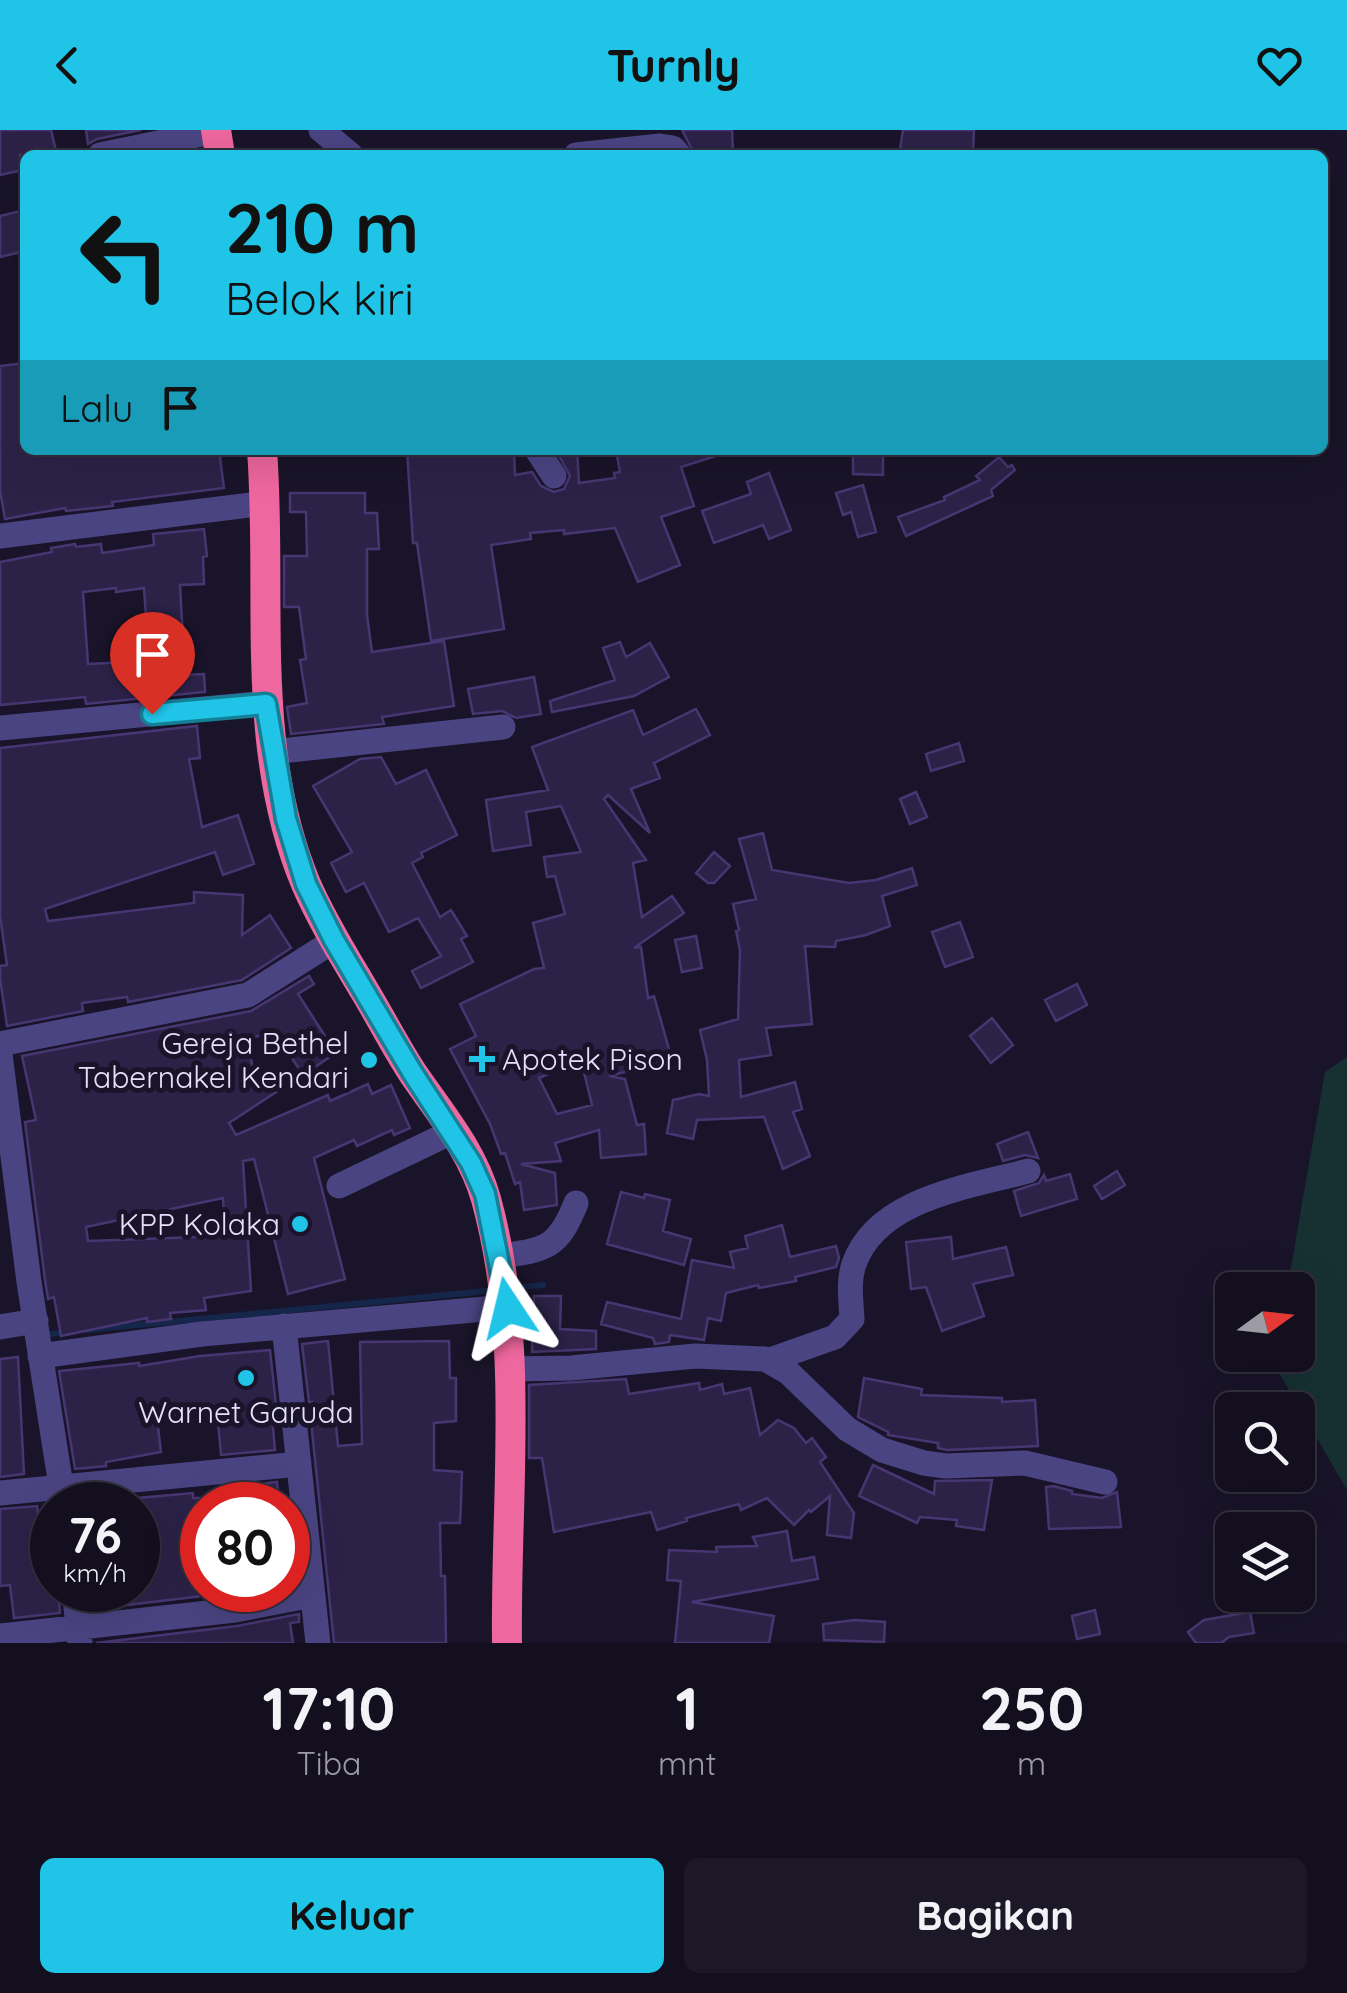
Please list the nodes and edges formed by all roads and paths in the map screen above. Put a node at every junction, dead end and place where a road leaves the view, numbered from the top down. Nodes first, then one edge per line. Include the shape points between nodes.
1 (320, 130) edge
2 (218, 139) edge
3 (137, 150) edge
4 (345, 150) edge
5 (619, 150) edge
6 (675, 150) edge
7 (262, 455) edge
8 (540, 455) edge
9 (554, 476) dead end
10 (266, 504) junction
11 (0, 536) edge
12 (266, 704) junction
13 (504, 727) dead end
14 (0, 728) edge
15 (272, 752) junction
16 (334, 940) junction
17 (0, 1044) edge
18 (0, 1054) edge
19 (454, 1131) junction
20 (1028, 1171) dead end
21 (339, 1186) dead end
22 (10, 1192) edge
23 (576, 1204) dead end
24 (504, 1285) junction
25 (284, 1326) junction
26 (0, 1328) edge
27 (38, 1337) junction
28 (770, 1360) junction
29 (510, 1369) junction
30 (299, 1464) junction
31 (61, 1482) edge
32 (137, 1482) edge
33 (1105, 1482) dead end
34 (0, 1493) edge
35 (30, 1494) edge
36 (313, 1594) junction
37 (0, 1636) edge
38 (79, 1636) edge
39 (318, 1643) edge
40 (507, 1643) edge

1 - 4 street
2 - 3 street
5 - 6 street
7 - 10 highway
8 - 9 street
10 - 11 street
10 - 12 highway
12 - 14 street
12 - 15 highway
13 - 15 street
15 - 16 highway via 306,884
16 - 17 street via 230,1001
16 - 19 highway
18 - 22 street
19 - 21 street
19 - 24 highway via 485,1194
20 - 28 street via 894,1213 853,1265 852,1319 835,1337
22 - 27 street
23 - 24 street via 550,1246
24 - 25 street
24 - 29 highway
25 - 27 street
25 - 30 street
26 - 27 street
27 - 31 street
28 - 29 street via 695,1356
28 - 33 street via 847,1429 882,1450 924,1463 1025,1463
29 - 40 highway
30 - 32 street
30 - 36 street
34 - 35 street
36 - 38 street
36 - 39 street
37 - 38 street

